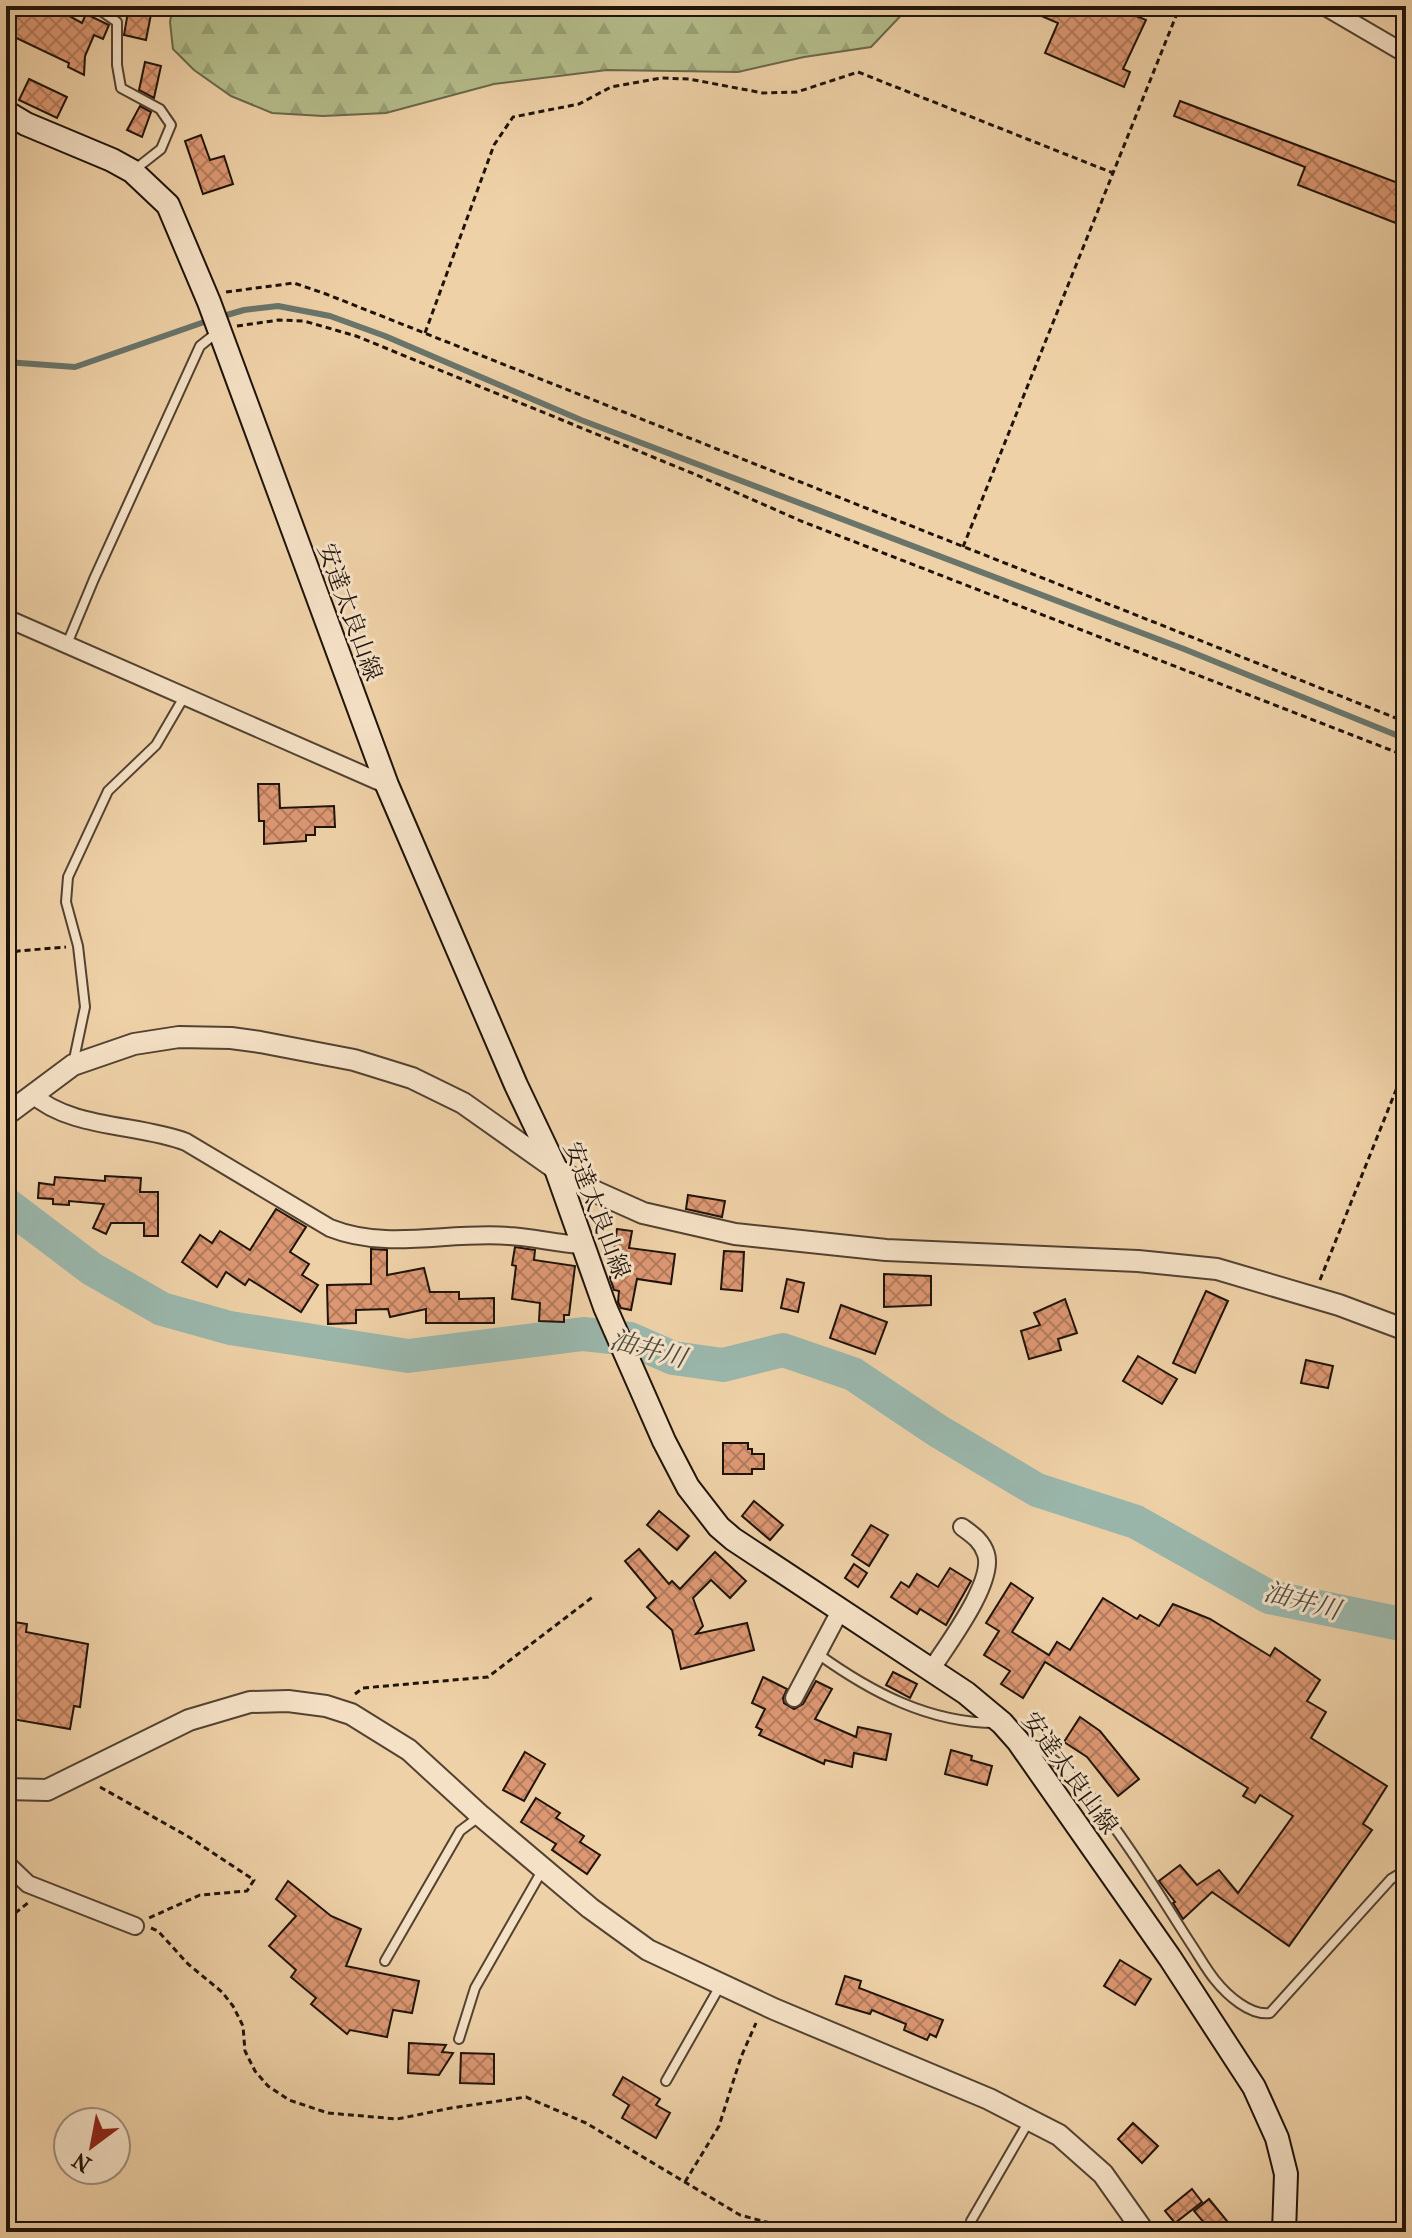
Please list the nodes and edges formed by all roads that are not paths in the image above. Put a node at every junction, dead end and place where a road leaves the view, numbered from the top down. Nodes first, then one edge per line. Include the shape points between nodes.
1 (94, 6) edge
2 (1324, 6) edge
3 (1406, 54) edge
4 (6, 112) edge
5 (132, 171) junction
6 (214, 315) junction
7 (6, 618) edge
8 (67, 645) junction
9 (184, 697) junction
10 (387, 785) junction
11 (73, 1065) junction
12 (32, 1094) junction
13 (6, 1115) edge
14 (556, 1169) junction
15 (582, 1245) junction
16 (1406, 1330) edge
17 (962, 1527) dead end
18 (840, 1611) junction
19 (817, 1654) junction
20 (931, 1670) junction
21 (794, 1698) dead end
22 (1002, 1723) junction
23 (1018, 1741) junction
24 (6, 1789) edge
25 (481, 1816) junction
26 (6, 1863) edge
27 (544, 1868) junction
28 (1406, 1870) edge
29 (135, 1926) road end
30 (385, 1961) dead end
31 (721, 1985) junction
32 (459, 2039) dead end
33 (666, 2081) dead end
34 (1030, 2120) junction
35 (971, 2221) dead end
36 (1144, 2232) edge
37 (1284, 2232) edge

1 - 5 lane via 117,22 121,88 160,109 171,125 161,149
2 - 3 street
4 - 5 main road, 安達太良山線
5 - 6 main road, 安達太良山線 via 168,205
6 - 8 lane
6 - 10 main road, 安達太良山線
7 - 8 street
8 - 9 street
9 - 10 street
9 - 11 lane via 156,745 108,791 68,877 66,902 85,1007
10 - 14 main road, 安達太良山線
11 - 12 street
11 - 14 street via 134,1044 179,1037 231,1038 354,1060 412,1078 463,1103
12 - 13 street
12 - 15 street via 87,1120 186,1142 350,1236 510,1236
14 - 15 main road, 安達太良山線
14 - 16 street via 643,1213 735,1234 886,1250 1217,1269
15 - 18 main road, 安達太良山線 via 641,1390 688,1487 719,1527
17 - 20 street via 980,1540 987,1572
18 - 19 street
18 - 20 main road, 安達太良山線
19 - 21 street
19 - 22 lane via 857,1682 906,1705 953,1720
20 - 22 main road, 安達太良山線
22 - 23 main road, 安達太良山線
23 - 28 lane via 1038,1748 1089,1795 1215,1980 1252,2011 1270,2013 1391,1879
23 - 37 main road, 安達太良山線 via 1254,2087 1286,2174
24 - 25 street via 47,1790 189,1720 250,1702 288,1701 351,1714 409,1750
25 - 27 street
25 - 30 lane via 460,1831
26 - 29 street via 42,1891
27 - 31 street via 648,1950
27 - 32 lane via 475,1988
31 - 33 lane
31 - 34 street
34 - 35 lane
34 - 36 street via 1059,2135 1103,2174

